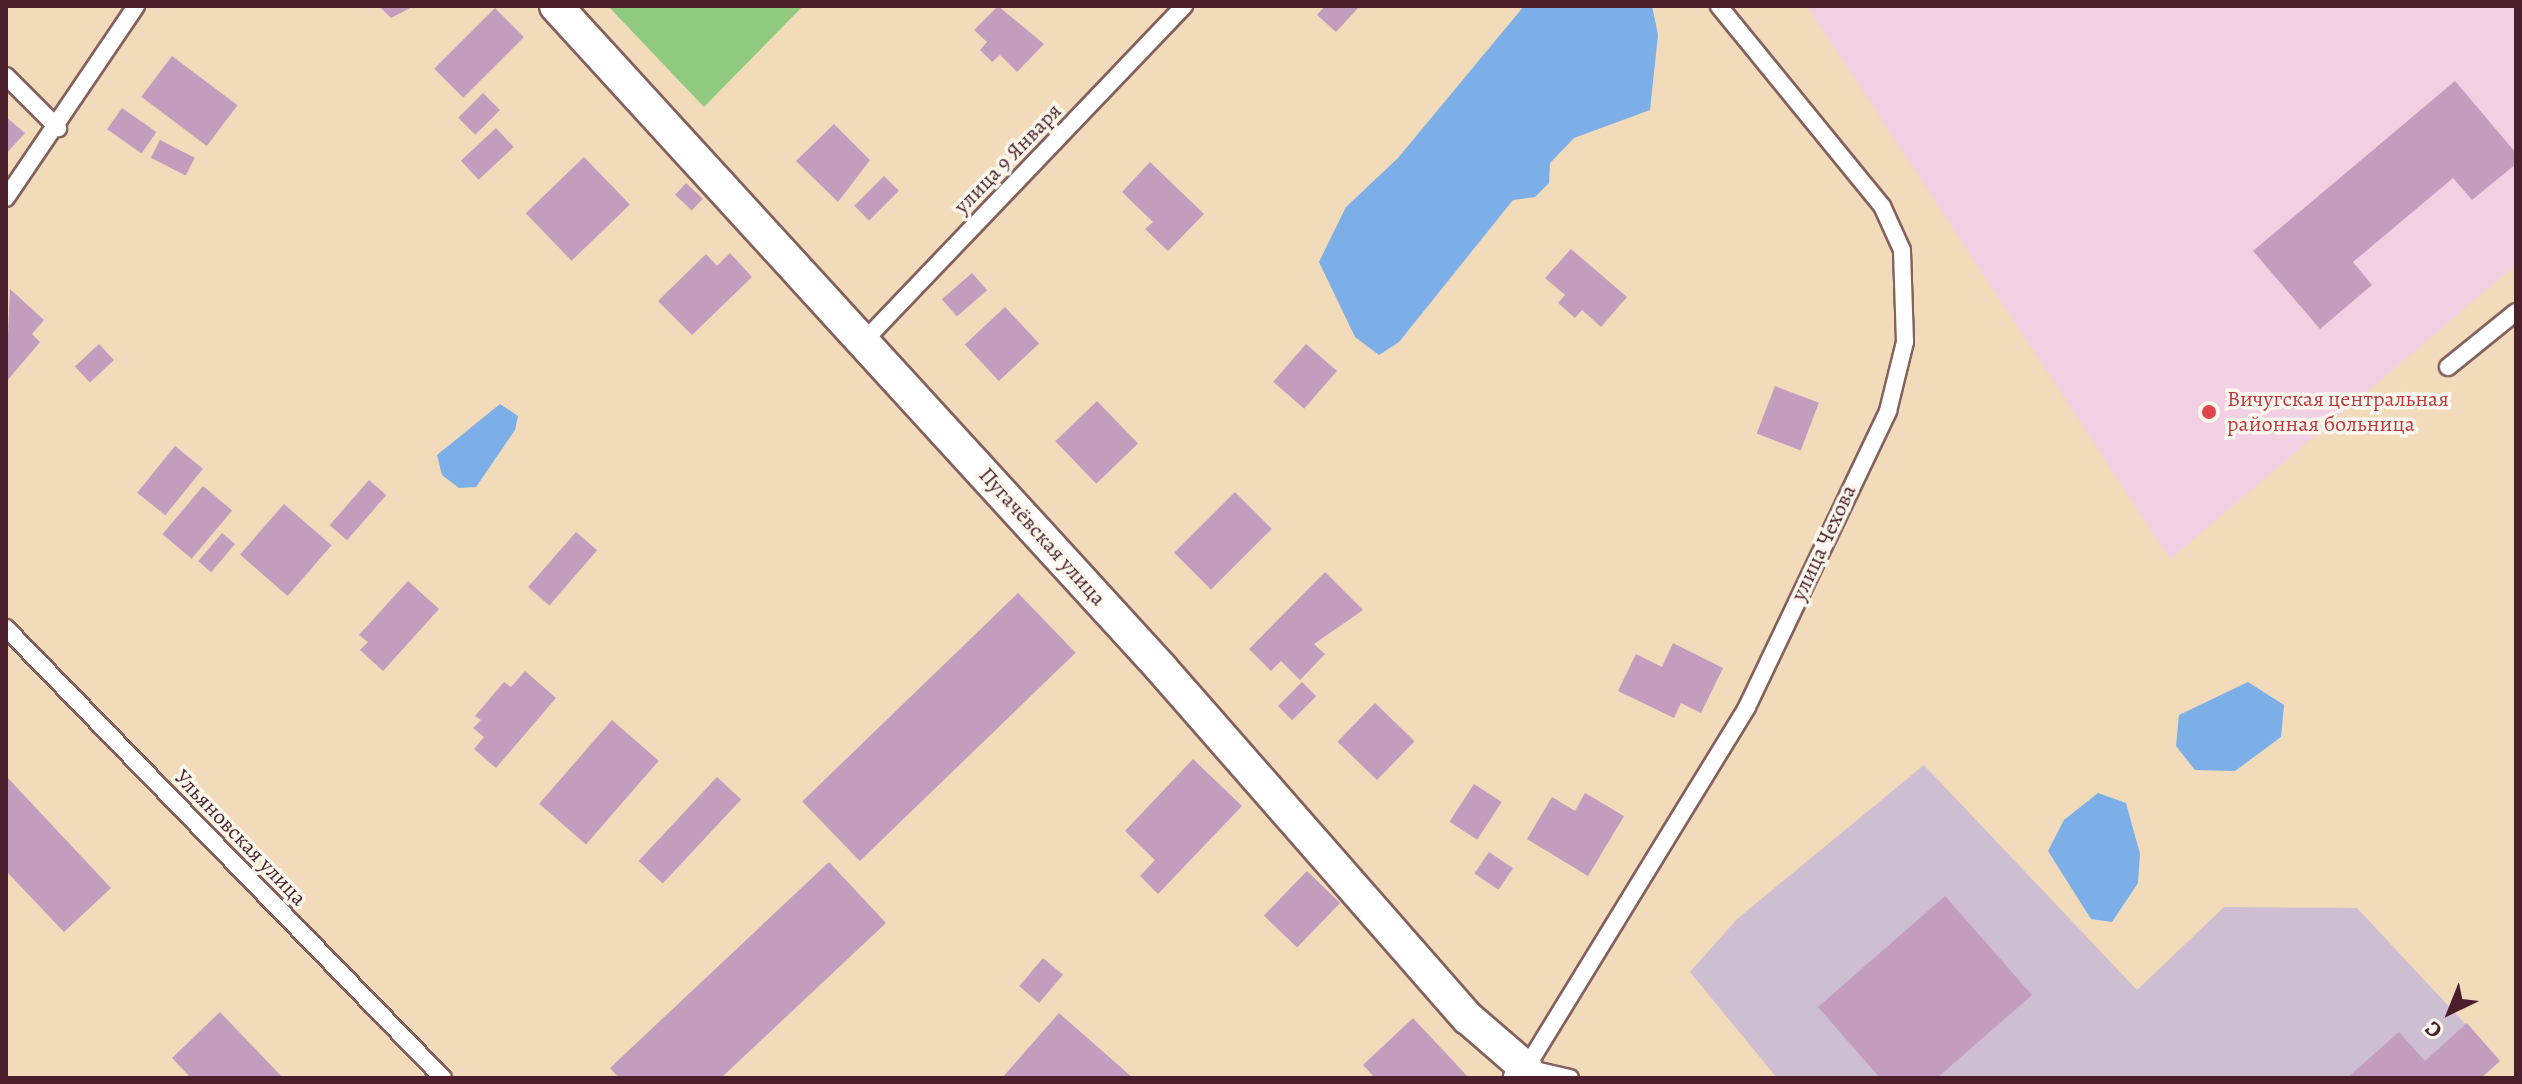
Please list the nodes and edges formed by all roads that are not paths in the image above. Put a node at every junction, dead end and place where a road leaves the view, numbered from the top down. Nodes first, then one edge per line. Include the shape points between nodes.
1 (136, 6) edge
2 (556, 6) edge
3 (1184, 6) edge
4 (1719, 6) edge
5 (6, 76) edge
6 (58, 128) junction
7 (6, 198) edge
8 (2516, 312) edge
9 (863, 342) junction
10 (2448, 367) dead end
11 (6, 628) edge
12 (1523, 1073) edge
13 (443, 1078) edge
14 (1570, 1078) edge

1 - 6 lane
2 - 9 street, Пугачёвская улица
3 - 9 lane, улица 9 Января
4 - 12 lane, улица Чехова via 1882,206 1902,250 1905,342 1888,411 1747,707
5 - 6 lane
6 - 7 lane
8 - 10 lane
9 - 12 street, Пугачёвская улица
11 - 13 lane, Ульяновская улица
12 - 14 lane

